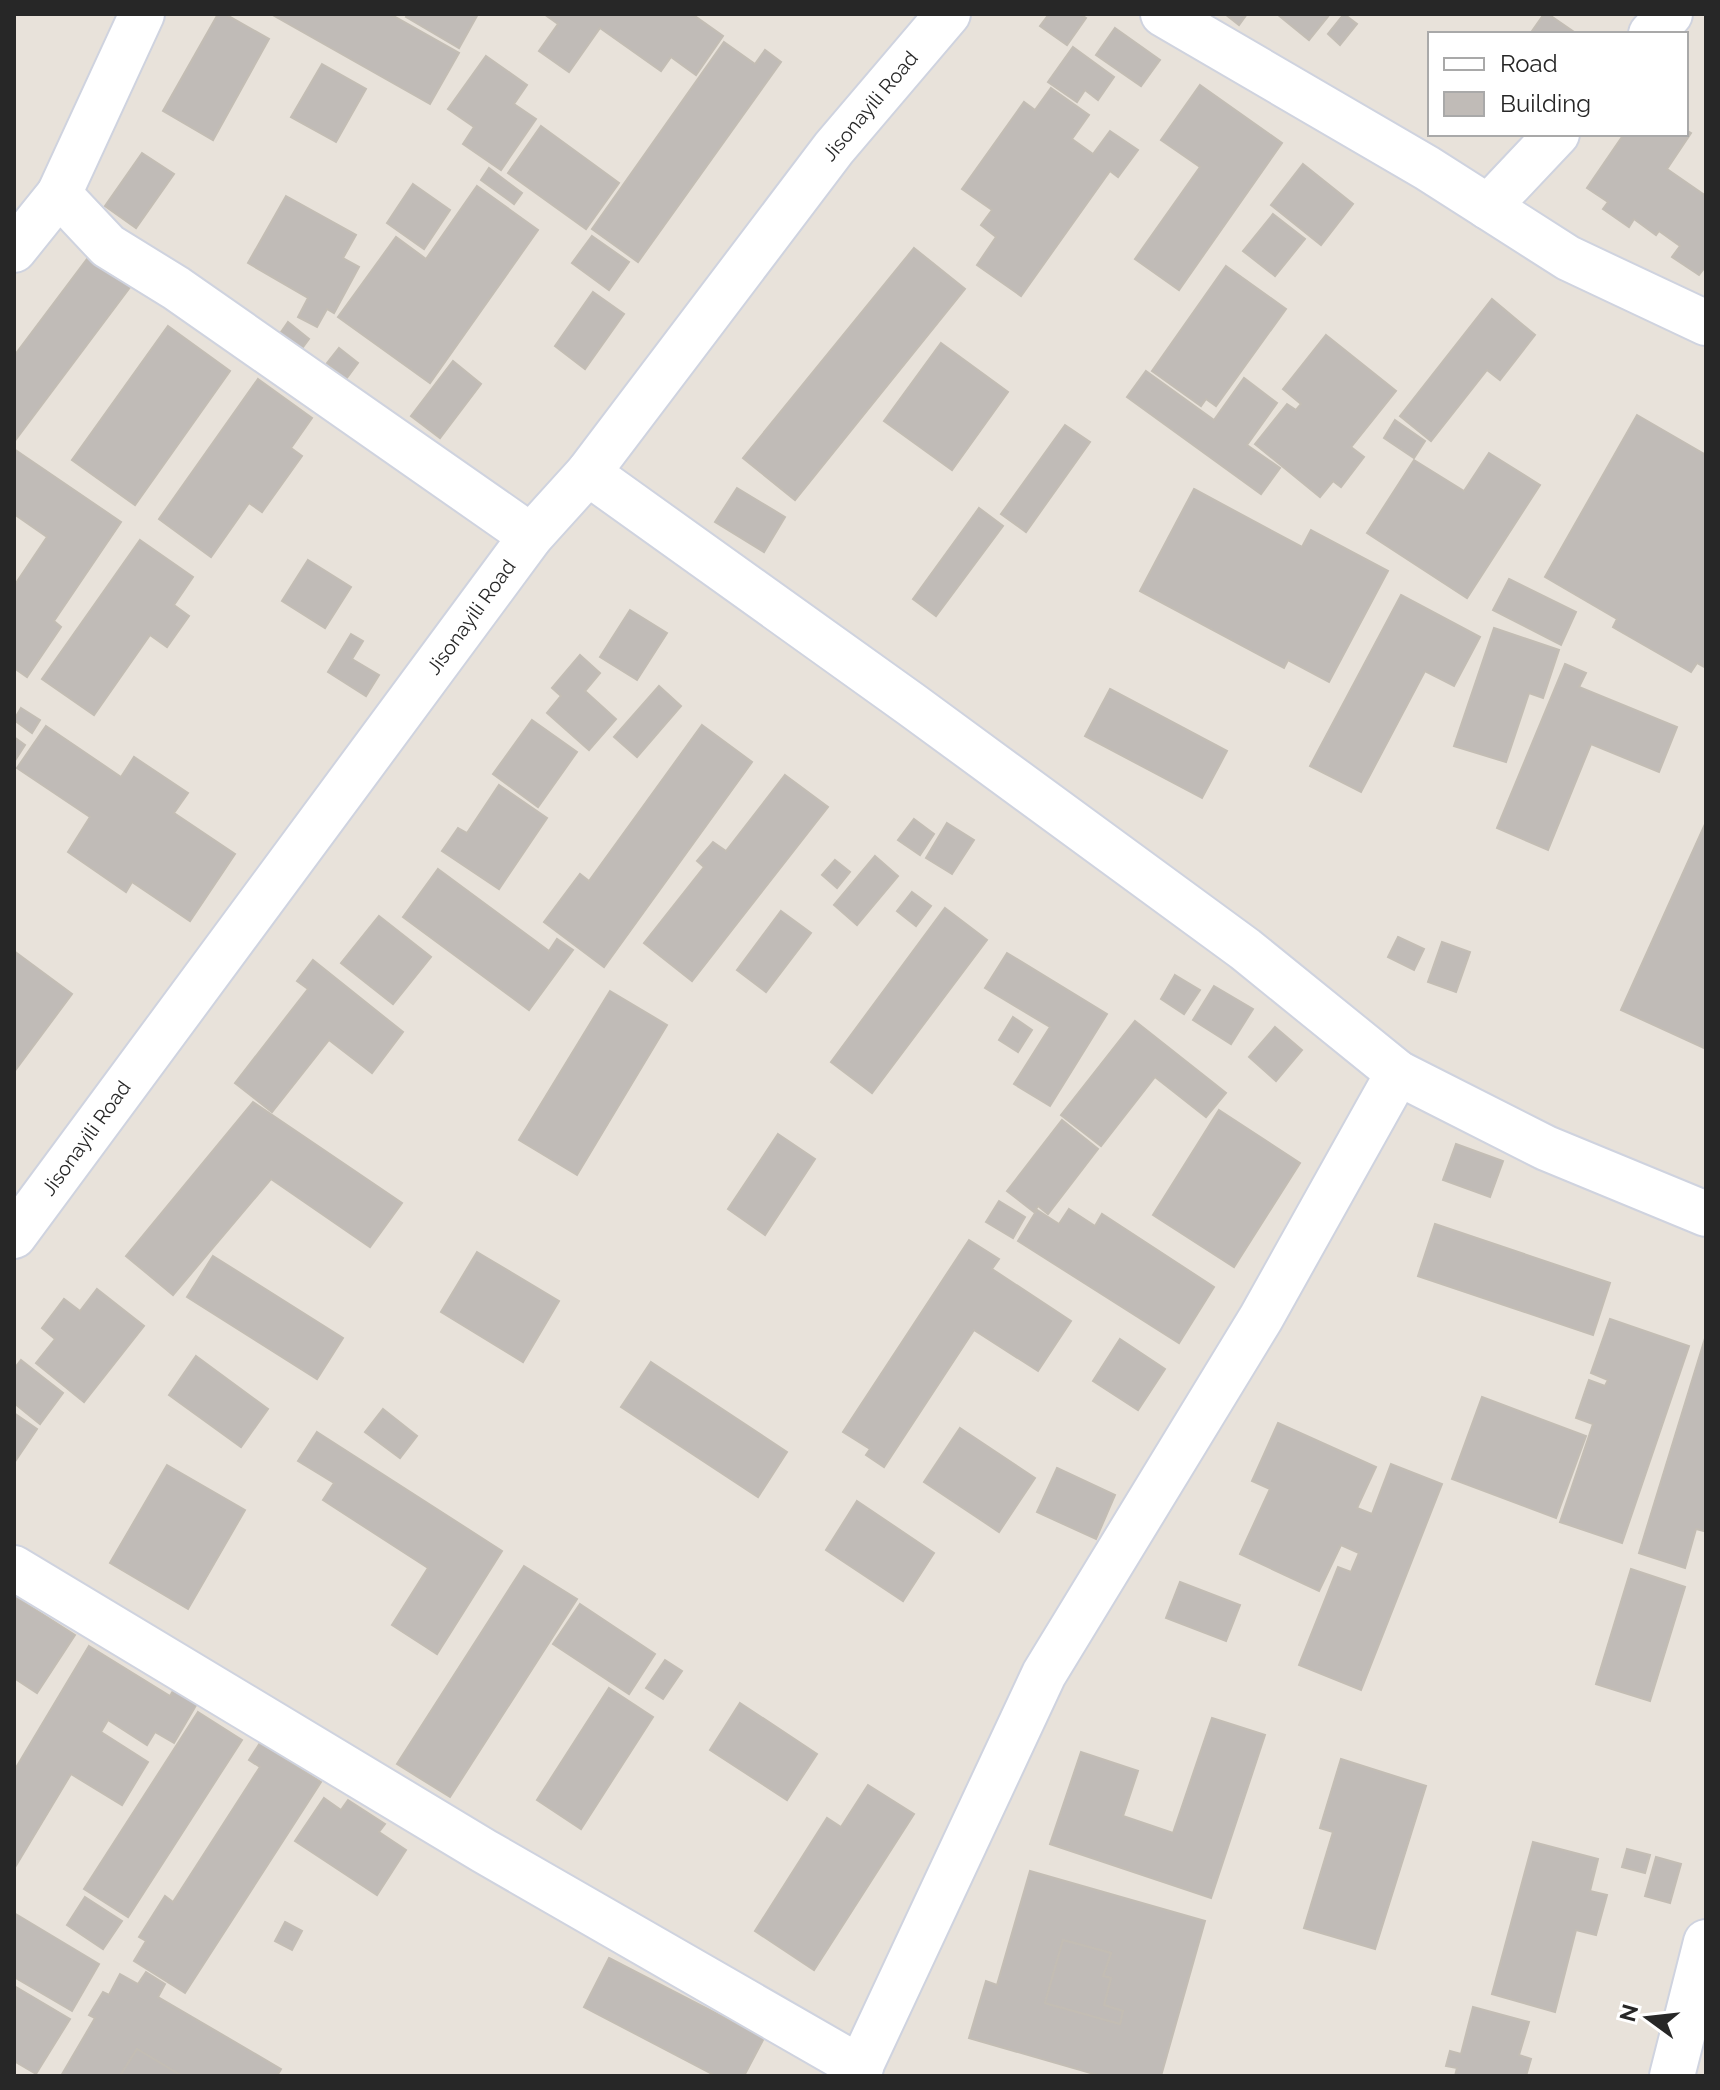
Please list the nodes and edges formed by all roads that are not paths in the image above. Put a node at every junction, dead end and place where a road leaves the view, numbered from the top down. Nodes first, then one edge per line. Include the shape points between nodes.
1 (142, 14) edge
2 (948, 14) edge
3 (1163, 14) edge
4 (1670, 14) edge
5 (1653, 32) edge
6 (1555, 136) edge
7 (59, 194) junction
8 (1488, 207) junction
9 (14, 250) edge
10 (1706, 323) edge
11 (588, 473) junction
12 (531, 536) junction
13 (1398, 1073) junction
14 (1706, 1214) edge
15 (14, 1236) edge
16 (14, 1568) edge
17 (1706, 1942) edge
18 (858, 2072) edge
19 (1672, 2076) edge

1 - 7 street
2 - 11 street, Jisonayili Road via 834,148
3 - 8 street
4 - 5 street
6 - 8 street
7 - 9 street
7 - 12 street via 108,246
8 - 10 street via 1568,258
11 - 12 street, Jisonayili Road
11 - 13 street via 1245,949
12 - 15 street, Jisonayili Road
13 - 14 street via 1546,1148
13 - 18 street via 1261,1318 1044,1674
16 - 18 street
17 - 19 street

